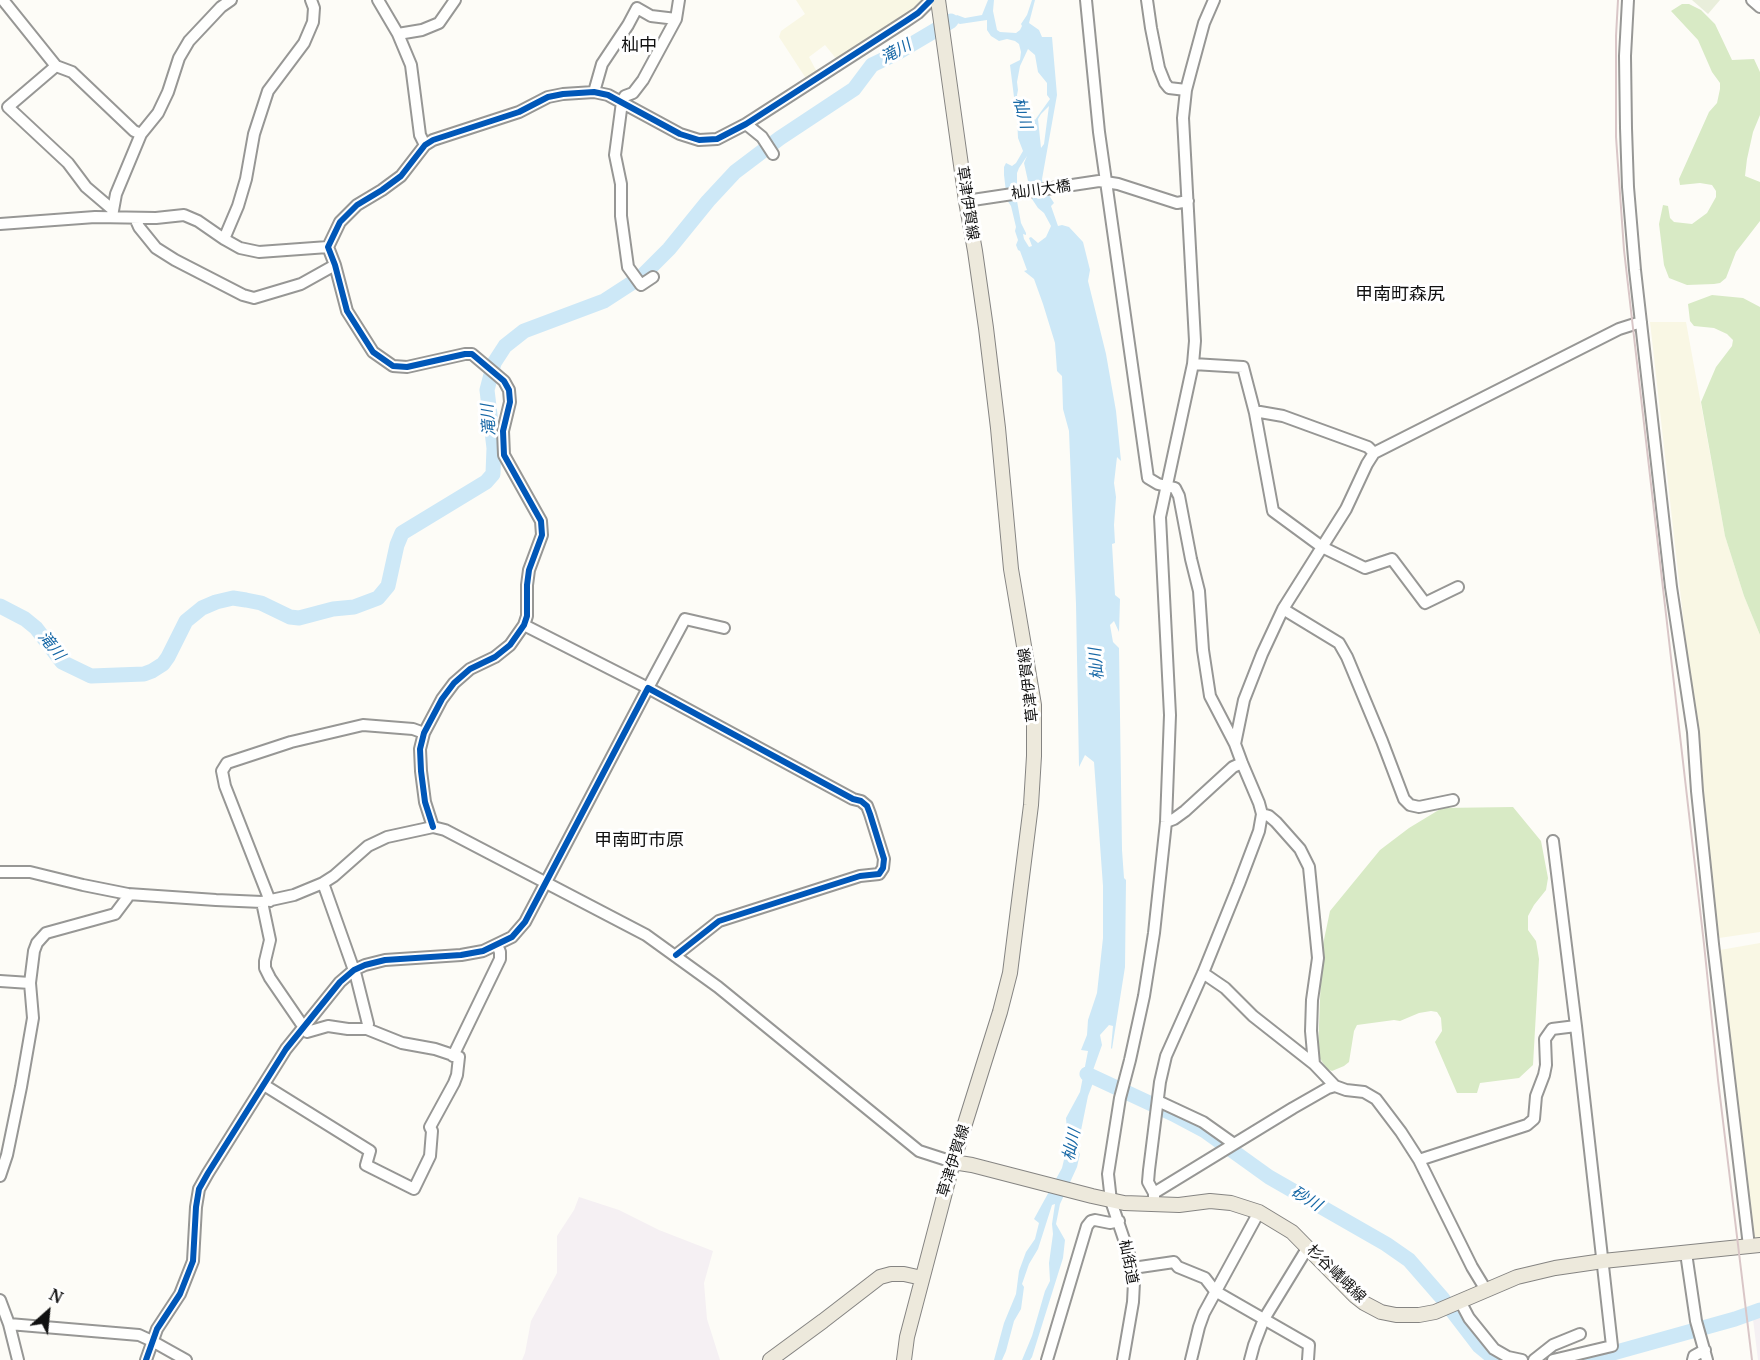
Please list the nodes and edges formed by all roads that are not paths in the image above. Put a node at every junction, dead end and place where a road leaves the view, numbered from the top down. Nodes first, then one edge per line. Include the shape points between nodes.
1 (3, 0) edge
2 (231, 0) edge
3 (311, 0) edge
4 (378, 0) edge
5 (679, 0) edge
6 (1086, 0) edge
7 (1147, 0) edge
8 (1214, 0) edge
9 (1628, 0) edge
10 (1752, 0) edge
11 (450, 3) edge
12 (936, 3) edge
13 (1760, 7) edge
14 (676, 20) junction
15 (398, 34) junction
16 (56, 66) junction
17 (1186, 90) junction
18 (594, 92) junction
19 (622, 102) junction
20 (746, 124) junction
21 (141, 134) junction
22 (425, 145) junction
23 (772, 152) dead end
24 (1102, 181) junction
25 (966, 201) junction
26 (1188, 201) junction
27 (112, 213) junction
28 (135, 218) junction
29 (0, 224) edge
30 (224, 239) junction
31 (328, 247) junction
32 (335, 265) junction
33 (653, 277) dead end
34 (1641, 322) junction
35 (1193, 364) junction
36 (1255, 413) junction
37 (1374, 453) junction
38 (1166, 487) junction
39 (1322, 547) junction
40 (1458, 587) dead end
41 (1283, 609) junction
42 (524, 625) junction
43 (724, 628) dead end
44 (648, 688) junction
45 (424, 733) junction
46 (1235, 744) junction
47 (1242, 763) junction
48 (1453, 800) dead end
49 (1262, 814) junction
50 (1166, 822) junction
51 (433, 827) junction
52 (1553, 841) dead end
53 (0, 872) edge
54 (323, 883) junction
55 (546, 883) junction
56 (128, 894) junction
57 (266, 901) junction
58 (496, 945) junction
59 (676, 955) junction
60 (354, 970) junction
61 (1203, 973) junction
62 (0, 981) edge
63 (30, 983) junction
64 (1576, 1026) junction
65 (303, 1027) junction
66 (367, 1029) junction
67 (453, 1056) junction
68 (1314, 1064) junction
69 (264, 1085) junction
70 (1335, 1086) junction
71 (1157, 1105) junction
72 (1233, 1144) junction
73 (1419, 1160) junction
74 (953, 1162) junction
75 (0, 1176) edge
76 (1154, 1199) junction
77 (1111, 1201) junction
78 (1259, 1212) junction
79 (1119, 1221) junction
80 (1754, 1246) edge
81 (1308, 1247) junction
82 (1686, 1252) junction
83 (1603, 1261) junction
84 (1133, 1268) junction
85 (922, 1278) junction
86 (1486, 1290) junction
87 (1215, 1292) junction
88 (0, 1300) edge
89 (1452, 1305) junction
90 (1264, 1319) junction
91 (9, 1324) junction
92 (1580, 1334) dead end
93 (152, 1341) junction
94 (1706, 1355) edge
95 (18, 1360) edge
96 (146, 1360) edge
97 (186, 1360) edge
98 (770, 1360) edge
99 (904, 1360) edge
100 (1047, 1360) edge
101 (1123, 1360) edge
102 (1191, 1360) edge
103 (1250, 1360) edge
104 (1308, 1360) edge
105 (1522, 1360) edge
106 (1533, 1360) edge
107 (1552, 1360) edge
108 (1693, 1360) edge

1 - 16 street
2 - 21 street via 184,49 158,113
3 - 30 street via 313,22 304,43 268,92 238,206
4 - 15 street
5 - 14 street
6 - 24 street
7 - 17 street via 1165,83 1169,88
8 - 17 street, 杣街道
9 - 34 street via 1625,57 1628,187
10 - 13 street
11 - 15 street via 439,23
12 - 20 street
12 - 25 main road, 草津伊賀線
14 - 18 street via 651,16 636,8 602,64
14 - 19 street via 644,80
15 - 22 street via 411,65 420,135
16 - 21 street via 72,72
16 - 27 street via 8,107 68,163
17 - 26 street, 杣街道 via 1183,118
18 - 19 street
18 - 22 street via 548,97 519,112
19 - 20 street via 680,134 699,140 717,139
19 - 33 street via 615,155 630,270 642,285
20 - 23 street
21 - 27 street
22 - 31 street via 401,176 357,205 340,222
24 - 25 street, 杣川大橋
24 - 26 street via 1177,203
24 - 38 street via 1148,478
25 - 74 main road, 草津伊賀線 via 999,428 1011,568 1034,705 1034,756 1010,973
26 - 35 street, 杣街道
27 - 28 street
27 - 29 street
28 - 30 street via 184,215
28 - 32 street via 156,248 254,298 301,284
30 - 31 street via 240,248 260,252
31 - 32 street
32 - 42 street via 347,311 380,358 393,366 407,366 472,354 509,390 504,455 541,521 543,535 529,570
34 - 37 street via 1619,329
34 - 80 street via 1671,586 1693,732 1713,944
35 - 36 street via 1243,367
35 - 38 street, 杣街道
36 - 37 street via 1282,416 1368,447
36 - 39 street via 1273,511
37 - 39 street
38 - 46 street via 1175,488 1179,496 1199,591 1210,696
38 - 50 street, 杣街道 via 1160,517 1170,715
39 - 40 street via 1365,568 1392,559 1425,603
39 - 41 street
41 - 46 street via 1244,700
41 - 48 street via 1339,643 1404,800 1419,807
42 - 44 street
42 - 45 street via 510,645 454,683
43 - 44 street via 685,619
44 - 55 street
44 - 59 street via 861,801 867,806 884,859 879,874 860,876 719,921
45 - 51 street via 421,771
45 - 57 street via 363,725 291,742 227,763 222,771 225,786
46 - 47 street
47 - 49 street
47 - 50 street
49 - 61 street via 1259,831
49 - 68 street via 1276,822 1300,849 1309,867 1318,958 1311,1032
50 - 77 street, 杣街道 via 1144,996 1120,1098 1108,1174
51 - 54 street via 387,837 368,846
51 - 55 street via 460,837
52 - 64 street
53 - 56 street via 30,872
54 - 57 street
54 - 60 street
55 - 58 street via 525,922 512,937
55 - 59 street
56 - 57 street
56 - 63 street via 115,914 41,937 34,951
57 - 65 street via 270,940 266,968
58 - 60 street via 461,955 385,960
58 - 67 street via 500,959
59 - 74 street via 919,1151
60 - 65 street
60 - 66 street
61 - 68 street
61 - 71 street via 1166,1056
62 - 63 street
63 - 75 street via 33,1018
64 - 73 street via 1552,1029 1545,1039 1544,1075 1533,1119 1527,1125
64 - 83 street
65 - 66 street via 307,1032 328,1026
65 - 69 street
66 - 67 street
67 - 69 street via 459,1057 457,1076 430,1126 430,1156 414,1190 366,1165 370,1151
68 - 70 street
69 - 93 street via 200,1189 193,1261 180,1294
70 - 72 street
70 - 73 street via 1364,1092 1376,1099
71 - 72 street via 1203,1122
71 - 76 street via 1148,1182
72 - 76 street
73 - 86 street
74 - 77 main road, 杉谷嶬峨線
74 - 85 main road, 草津伊賀線
76 - 77 main road, 杉谷嶬峨線
76 - 78 main road, 杉谷嶬峨線 via 1179,1205 1231,1203
77 - 79 street, 杣街道
78 - 81 main road, 杉谷嶬峨線 via 1284,1226
78 - 87 street
79 - 84 street, 杣街道
79 - 100 street via 1095,1220 1088,1226
80 - 82 main road, 杉谷嶬峨線
81 - 89 main road, 杉谷嶬峨線 via 1355,1296 1381,1312 1412,1316
81 - 90 street
82 - 83 main road, 杉谷嶬峨線
82 - 94 street
83 - 86 main road, 杉谷嶬峨線 via 1517,1277
83 - 107 street via 1612,1346
84 - 87 street via 1174,1262 1205,1278
84 - 101 street, 杣街道 via 1134,1296
85 - 98 main road via 904,1274 880,1276
85 - 99 main road, 草津伊賀線
86 - 89 main road, 杉谷嶬峨線
87 - 90 street
87 - 102 street via 1199,1328
88 - 91 street
89 - 105 street via 1469,1318 1494,1349
90 - 103 street
90 - 104 street via 1309,1345
91 - 93 street via 139,1335
91 - 95 street
92 - 106 street via 1553,1345
93 - 96 street
93 - 97 street
94 - 108 street via 1694,1356

